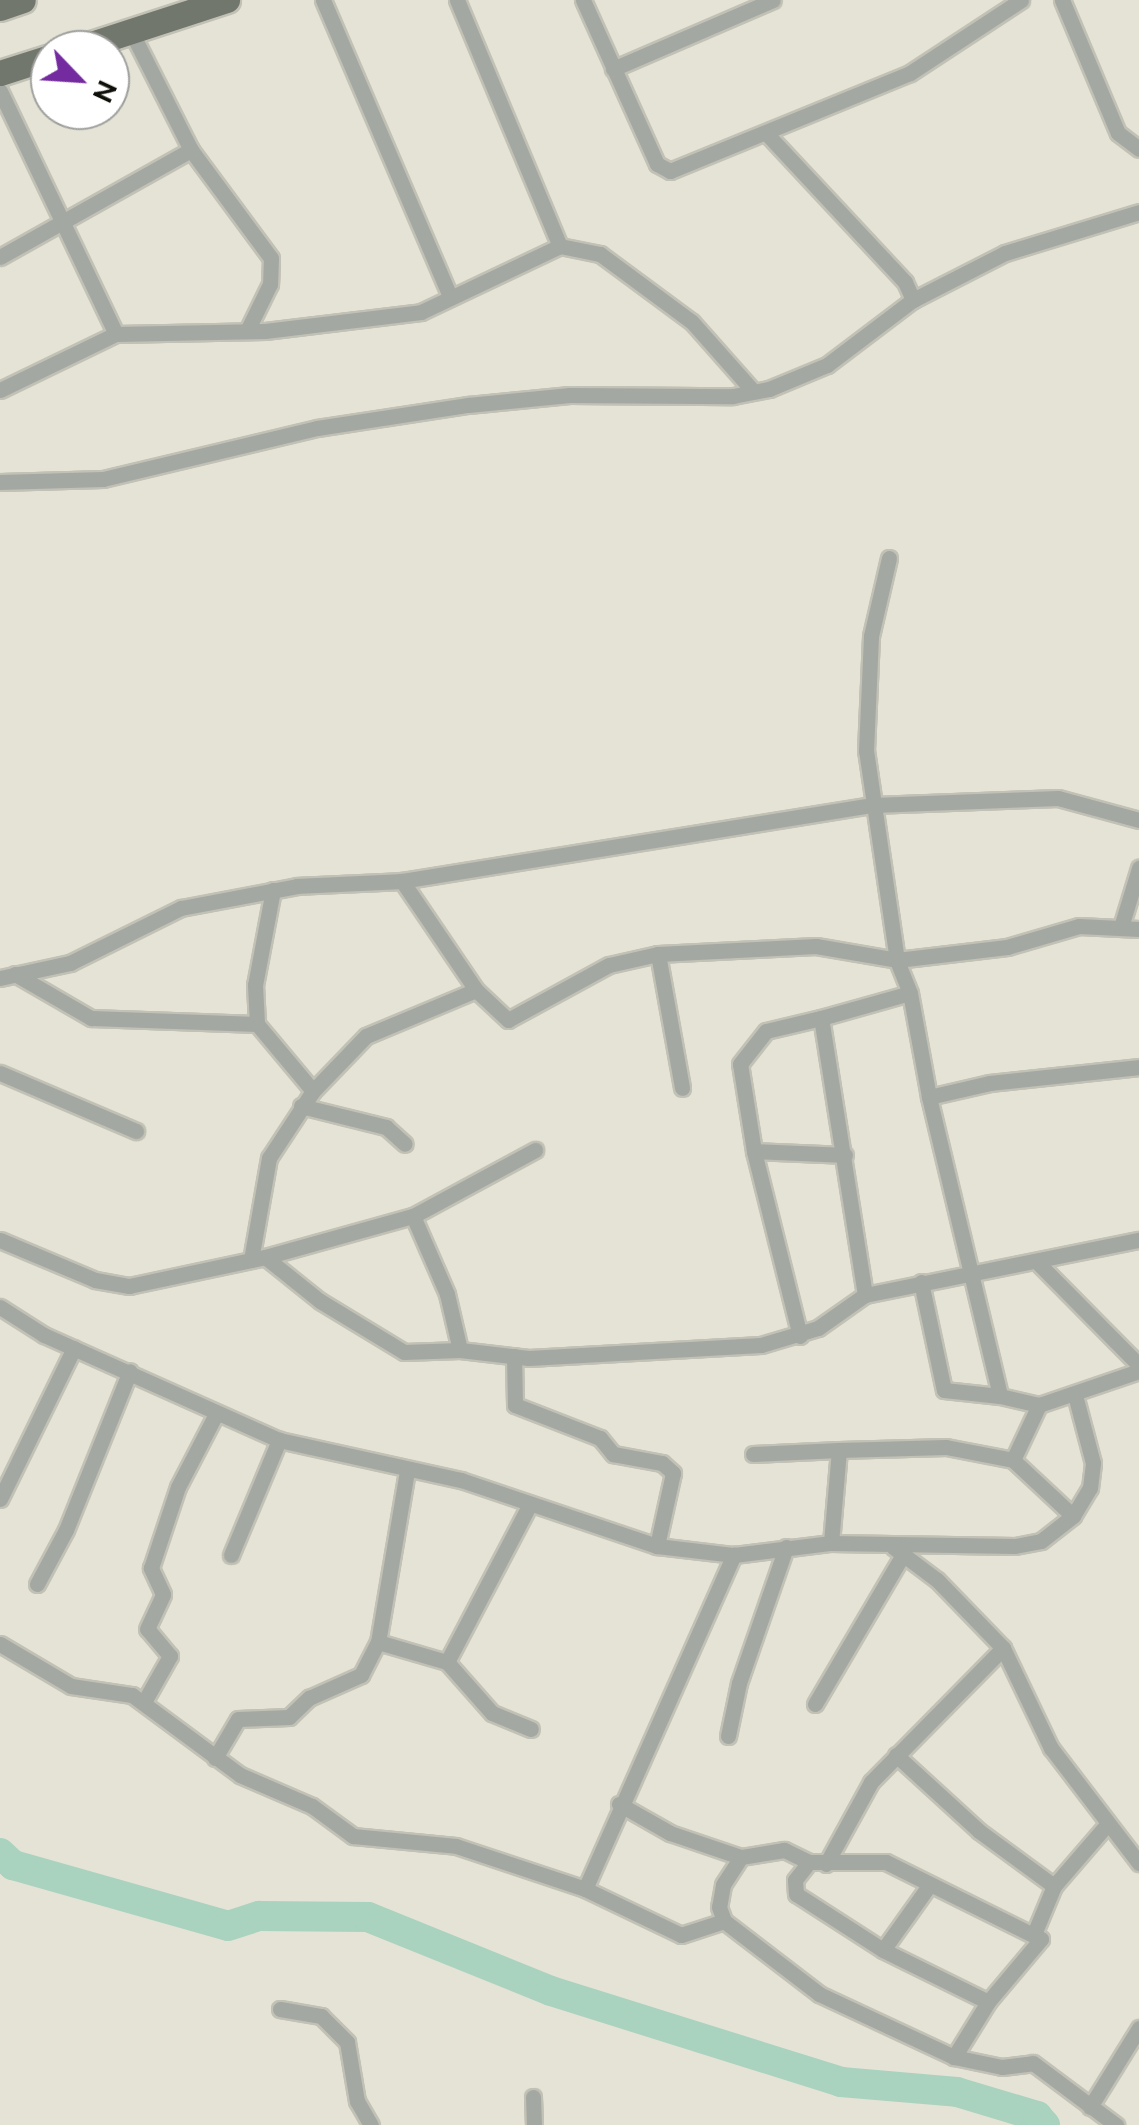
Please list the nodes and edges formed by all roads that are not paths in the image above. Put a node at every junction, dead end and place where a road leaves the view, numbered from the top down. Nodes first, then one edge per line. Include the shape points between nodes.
1 (227, 0) edge
2 (323, 0) edge
3 (457, 0) edge
4 (583, 0) edge
5 (774, 0) edge
6 (1021, 0) edge
7 (1062, 0) edge
8 (131, 31) joint
9 (30, 64) edge
10 (612, 69) junction
11 (0, 73) edge
12 (0, 90) edge
13 (766, 132) junction
14 (1139, 149) edge
15 (191, 150) junction
16 (1139, 212) edge
17 (64, 226) junction
18 (560, 246) junction
19 (0, 257) edge
20 (450, 294) junction
21 (913, 300) junction
22 (247, 331) junction
23 (116, 334) junction
24 (0, 390) edge
25 (753, 390) junction
26 (0, 482) edge
27 (889, 558) dead end
28 (873, 805) junction
29 (1139, 820) edge
30 (1139, 868) edge
31 (402, 880) junction
32 (273, 890) junction
33 (1121, 927) junction
34 (1139, 929) edge
35 (658, 954) junction
36 (897, 960) junction
37 (8, 976) edge
38 (476, 990) junction
39 (910, 994) junction
40 (821, 1018) junction
41 (257, 1024) junction
42 (1139, 1067) edge
43 (0, 1073) edge
44 (682, 1088) dead end
45 (313, 1090) junction
46 (929, 1097) junction
47 (301, 1106) junction
48 (136, 1131) dead end
49 (405, 1144) dead end
50 (534, 1150) dead end
51 (754, 1152) junction
52 (846, 1156) junction
53 (412, 1216) junction
54 (0, 1240) edge
55 (1139, 1240) edge
56 (258, 1258) junction
57 (1039, 1264) junction
58 (972, 1271) junction
59 (921, 1282) junction
60 (866, 1295) junction
61 (0, 1307) edge
62 (800, 1336) junction
63 (74, 1348) junction
64 (460, 1350) junction
65 (514, 1356) junction
66 (1139, 1368) edge
67 (130, 1371) junction
68 (1076, 1395) junction
69 (1000, 1396) junction
70 (1039, 1404) junction
71 (216, 1414) junction
72 (279, 1440) junction
73 (839, 1450) junction
74 (753, 1454) dead end
75 (1012, 1460) junction
76 (407, 1471) junction
77 (0, 1499) edge
78 (530, 1504) junction
79 (1073, 1516) junction
80 (831, 1543) junction
81 (888, 1545) junction
82 (657, 1546) junction
83 (786, 1547) junction
84 (904, 1553) junction
85 (231, 1555) dead end
86 (734, 1555) junction
87 (36, 1584) dead end
88 (378, 1642) junction
89 (0, 1644) edge
90 (1003, 1648) junction
91 (447, 1662) junction
92 (144, 1702) junction
93 (815, 1704) dead end
94 (531, 1729) dead end
95 (728, 1736) dead end
96 (896, 1755) junction
97 (215, 1758) junction
98 (619, 1804) junction
99 (1105, 1827) junction
100 (742, 1857) junction
101 (809, 1862) junction
102 (1139, 1863) edge
103 (826, 1864) junction
104 (928, 1886) junction
105 (1054, 1886) junction
106 (585, 1888) junction
107 (724, 1920) junction
108 (1034, 1934) junction
109 (883, 1950) junction
110 (988, 2002) junction
111 (280, 2009) dead end
112 (1139, 2028) edge
113 (954, 2056) junction
114 (533, 2097) dead end
115 (1090, 2107) junction
116 (370, 2125) edge
117 (534, 2125) edge
118 (1116, 2125) edge

1 - 8 main road
2 - 20 street
3 - 18 street
4 - 10 street
5 - 10 street
6 - 13 street via 910,73
7 - 14 street via 1118,133
8 - 15 street
9 - 11 main road
10 - 13 street via 664,169 679,169
12 - 17 street
13 - 21 street via 906,282
15 - 17 street
15 - 22 street via 272,258 270,284
16 - 21 street via 1005,252
17 - 19 street
17 - 23 street
18 - 20 street
18 - 25 street via 600,254 692,322
20 - 22 street via 421,312 386,321
21 - 25 street via 827,365
22 - 23 street
23 - 24 street
25 - 26 street via 468,405 317,428 103,478
27 - 28 street via 871,636 866,751
28 - 29 street via 1058,798
28 - 31 street
28 - 36 street
30 - 33 street
31 - 32 street
31 - 38 street
32 - 37 street via 181,908 70,962
32 - 41 street via 255,985
33 - 34 street
33 - 36 street via 1079,926 1007,947
35 - 36 street via 816,946
35 - 38 street via 608,964 508,1020
35 - 44 street
36 - 39 street
37 - 41 street via 91,1018
38 - 45 street via 366,1036
39 - 40 street
39 - 46 street
40 - 51 street via 766,1031 744,1052
40 - 52 street
41 - 45 street
42 - 46 street via 990,1082
43 - 48 street
45 - 47 street
46 - 58 street
47 - 49 street via 386,1127
47 - 56 street via 269,1158
50 - 53 street
51 - 52 street
51 - 62 street
52 - 60 street
53 - 56 street
53 - 64 street via 448,1294
54 - 56 street via 95,1280 128,1286
55 - 57 street
56 - 64 street via 404,1352
57 - 58 street
57 - 66 street
58 - 59 street
58 - 69 street
59 - 60 street
59 - 69 street via 944,1390
60 - 62 street
61 - 63 street
62 - 65 street via 710,1350
63 - 67 street
63 - 77 street
64 - 65 street
65 - 82 street via 515,1405 600,1438 614,1454 662,1463 673,1473
66 - 68 street
67 - 71 street
67 - 87 street via 66,1530
68 - 70 street
68 - 79 street via 1093,1464 1090,1488
69 - 70 street
70 - 75 street
71 - 72 street
71 - 92 street via 178,1487 151,1568 162,1594 147,1628 170,1656
72 - 76 street
72 - 85 street
73 - 74 street
73 - 75 street via 946,1447
73 - 80 street
75 - 79 street
76 - 78 street
76 - 88 street
78 - 82 street
78 - 91 street
79 - 81 street via 1042,1541 1015,1546
80 - 81 street
80 - 83 street
81 - 84 street
82 - 86 street
83 - 86 street
83 - 95 street
84 - 90 street
84 - 93 street
86 - 98 street
88 - 91 street
88 - 97 street via 361,1675 309,1698 289,1717 238,1719
89 - 92 street via 71,1686 114,1689
90 - 96 street
90 - 99 street via 1050,1748
91 - 94 street via 492,1713
92 - 97 street
96 - 103 street via 871,1782
96 - 105 street via 979,1831
97 - 106 street via 263,1790 312,1806 353,1836 469,1849
98 - 100 street via 670,1834
98 - 106 street
99 - 102 street
99 - 105 street
100 - 101 street via 784,1850
100 - 107 street via 723,1884 718,1907
101 - 103 street
101 - 109 street via 795,1880 796,1894
103 - 104 street via 886,1862
104 - 108 street
104 - 109 street
105 - 108 street
106 - 107 street via 681,1935
107 - 113 street via 820,1994
108 - 110 street via 1040,1948
109 - 110 street
110 - 113 street
111 - 116 street via 321,2016 347,2042
112 - 115 street
113 - 115 street via 1002,2068 1032,2063
114 - 117 street
115 - 118 street

